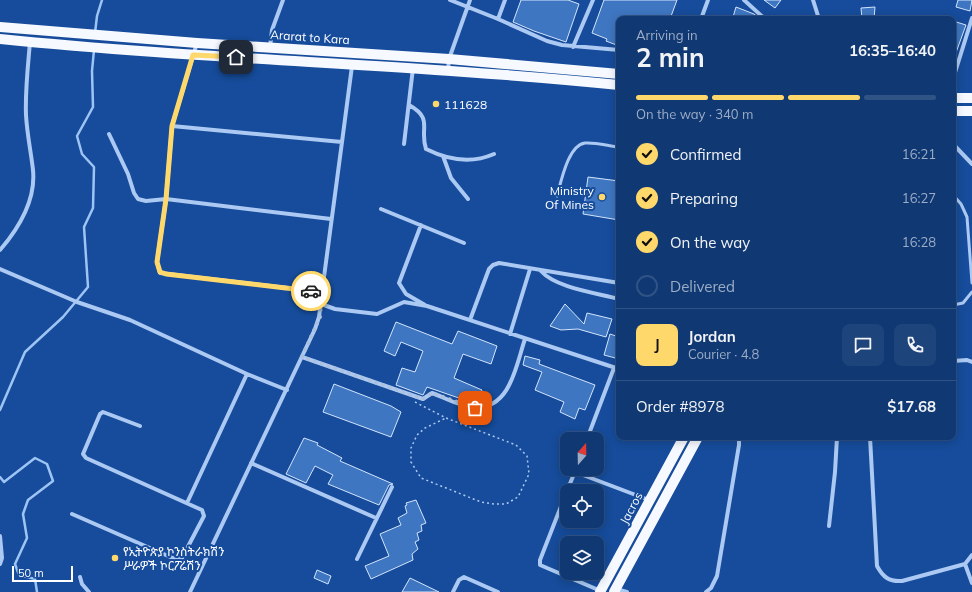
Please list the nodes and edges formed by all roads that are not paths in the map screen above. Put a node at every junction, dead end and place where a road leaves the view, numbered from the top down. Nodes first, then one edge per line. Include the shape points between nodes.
1 (283, 0) edge
2 (450, 0) edge
3 (470, 0) edge
4 (505, 0) edge
5 (593, 0) edge
6 (708, 0) edge
7 (744, 0) edge
8 (812, 0) edge
9 (467, 7) junction
10 (702, 16) edge
11 (762, 16) edge
12 (818, 16) edge
13 (972, 18) edge
14 (498, 19) junction
15 (0, 27) edge
16 (0, 39) edge
17 (30, 42) junction
18 (197, 44) junction
19 (573, 47) junction
20 (270, 48) junction
21 (616, 50) edge
22 (193, 55) junction
23 (450, 59) junction
24 (353, 63) junction
25 (413, 68) junction
26 (956, 69) edge
27 (448, 70) junction
28 (616, 74) edge
29 (616, 85) edge
30 (956, 98) edge
31 (972, 98) edge
32 (409, 105) junction
33 (956, 111) edge
34 (972, 111) edge
35 (172, 126) junction
36 (109, 134) dead end
37 (342, 142) junction
38 (404, 144) dead end
39 (616, 147) edge
40 (956, 147) edge
41 (494, 154) dead end
42 (443, 156) junction
43 (972, 164) edge
44 (557, 196) dead end
45 (956, 198) edge
46 (166, 199) junction
47 (468, 199) dead end
48 (381, 209) dead end
49 (331, 219) junction
50 (420, 225) junction
51 (464, 243) dead end
52 (0, 250) edge
53 (0, 269) edge
54 (530, 269) junction
55 (541, 271) junction
56 (616, 283) edge
57 (972, 283) edge
58 (322, 292) junction
59 (972, 292) edge
60 (616, 298) edge
61 (321, 304) junction
62 (956, 304) edge
63 (427, 306) junction
64 (470, 320) junction
65 (510, 334) junction
66 (525, 339) junction
67 (302, 357) junction
68 (956, 361) edge
69 (972, 362) edge
70 (614, 368) joint
71 (247, 374) junction
72 (287, 390) junction
73 (140, 426) dead end
74 (590, 432) edge
75 (682, 440) edge
76 (696, 440) edge
77 (739, 440) edge
78 (837, 440) edge
79 (870, 440) edge
80 (251, 463) junction
81 (590, 476) edge
82 (392, 487) dead end
83 (650, 500) junction
84 (187, 503) junction
85 (560, 509) edge
86 (72, 514) dead end
87 (376, 518) junction
88 (829, 526) dead end
89 (0, 536) edge
90 (972, 555) edge
91 (357, 559) dead end
92 (0, 564) edge
93 (965, 564) junction
94 (80, 577) dead end
95 (972, 583) edge
96 (600, 591) edge
97 (615, 591) edge
98 (89, 592) edge
99 (190, 592) edge
100 (453, 592) edge
101 (498, 592) edge
102 (627, 592) edge
103 (706, 592) edge

1 - 20 street via 272,30
2 - 9 street
3 - 9 street
4 - 14 street
5 - 19 street
6 - 10 street
7 - 11 street
8 - 12 street
9 - 14 street
9 - 23 street
13 - 26 street
14 - 19 street via 547,41
15 - 18 main road, Ararat to Kara
16 - 17 main road, Ararat to Kara
17 - 22 main road, Ararat to Kara
17 - 52 street via 26,114 33,171 32,183 21,221
18 - 20 main road, Ararat to Kara
18 - 22 street
19 - 21 street
20 - 23 main road, Ararat to Kara
22 - 24 main road, Ararat to Kara
22 - 35 street
23 - 27 street
23 - 28 main road, Ararat to Kara
24 - 25 main road, Ararat to Kara
24 - 37 street
25 - 27 main road, Ararat to Kara
25 - 32 street
27 - 29 main road, Ararat to Kara
30 - 31 main road
32 - 38 street
32 - 42 street via 424,117 423,142 426,149
33 - 34 main road
35 - 37 street
35 - 46 street
36 - 46 street via 138,199
37 - 49 street
39 - 44 lane via 586,143 579,145 565,167
40 - 43 street
41 - 42 street via 485,158 455,160
42 - 47 street via 451,178
45 - 57 lane via 967,217
46 - 49 street
46 - 58 street via 157,262 160,272
48 - 50 street
49 - 58 street
50 - 51 street
50 - 63 street via 399,283 406,294
53 - 71 street via 77,302 130,320
54 - 55 street
54 - 64 street via 499,263 493,265 489,269
54 - 65 street
55 - 56 street
55 - 60 street via 547,278 558,283
58 - 61 street
59 - 62 lane via 963,303
61 - 63 street via 335,309 378,314 404,302
61 - 67 street via 320,317
63 - 64 street
64 - 65 street
65 - 66 street
66 - 67 street via 508,390 499,400 475,408 432,393 423,399
66 - 70 street
67 - 72 street
68 - 69 street
70 - 74 street
71 - 72 street
71 - 84 street
72 - 80 street
73 - 84 street via 103,412 83,454 86,458
75 - 83 main road, Jacros
76 - 97 main road, Jacros
77 - 103 street via 717,576
78 - 88 street
79 - 93 street via 877,566 882,576 893,582 902,581
80 - 87 street
80 - 99 street
81 - 83 street
82 - 87 street
83 - 96 main road, Jacros
84 - 86 street via 202,510 204,516 179,560
85 - 96 street via 540,565
87 - 91 street
89 - 92 street
90 - 93 street
93 - 95 street
94 - 98 street
97 - 102 street
100 - 101 street via 464,577

